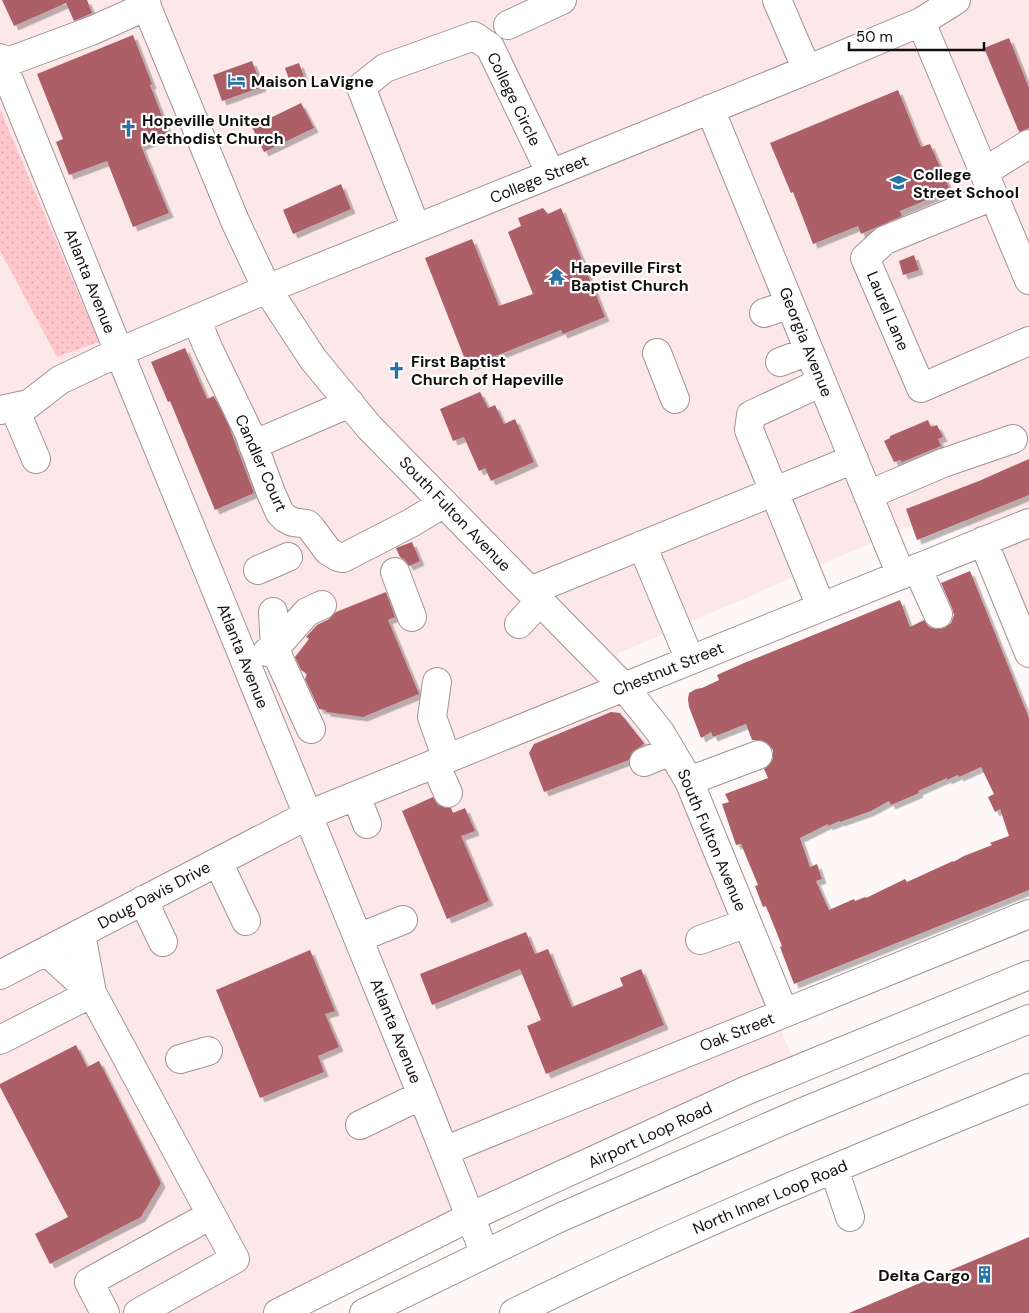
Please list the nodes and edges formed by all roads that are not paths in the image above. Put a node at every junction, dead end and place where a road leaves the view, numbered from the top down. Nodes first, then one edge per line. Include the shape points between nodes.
1 (777, 0) edge
2 (956, 0) edge
3 (553, 4) edge
4 (151, 8) edge
5 (921, 22) junction
6 (508, 25) dead end
7 (1, 61) edge
8 (807, 70) junction
9 (710, 109) junction
10 (1029, 144) edge
11 (562, 161) junction
12 (988, 184) junction
13 (416, 228) junction
14 (1029, 280) edge
15 (267, 289) junction
16 (790, 304) junction
17 (764, 313) dead end
18 (196, 319) junction
19 (1029, 341) edge
20 (809, 350) junction
21 (119, 352) junction
22 (657, 353) dead end
23 (780, 362) dead end
24 (822, 382) junction
25 (675, 399) dead end
26 (350, 403) junction
27 (7, 408) edge
28 (1013, 439) dead end
29 (253, 445) junction
30 (36, 459) dead end
31 (854, 459) junction
32 (774, 492) junction
33 (868, 495) junction
34 (444, 503) junction
35 (1029, 523) edge
36 (983, 541) junction
37 (642, 545) junction
38 (288, 558) dead end
39 (258, 570) dead end
40 (395, 572) dead end
41 (909, 572) junction
42 (535, 596) junction
43 (322, 605) dead end
44 (821, 607) junction
45 (273, 612) dead end
46 (938, 614) dead end
47 (412, 617) dead end
48 (519, 624) dead end
49 (275, 648) junction
50 (1029, 653) edge
51 (690, 660) junction
52 (245, 662) junction
53 (437, 682) dead end
54 (624, 687) junction
55 (310, 729) dead end
56 (671, 751) junction
57 (758, 755) dead end
58 (441, 761) junction
59 (644, 762) dead end
60 (689, 781) junction
61 (448, 793) dead end
62 (356, 796) junction
63 (308, 815) junction
64 (367, 824) dead end
65 (218, 862) junction
66 (143, 900) junction
67 (1029, 914) edge
68 (403, 920) dead end
69 (246, 921) dead end
70 (747, 923) junction
71 (81, 934) junction
72 (358, 938) junction
73 (700, 940) dead end
74 (162, 942) dead end
75 (47, 952) junction
76 (0, 975) edge
77 (1029, 975) edge
78 (92, 992) junction
79 (784, 1013) junction
80 (1029, 1020) edge
81 (0, 1040) edge
82 (208, 1051) dead end
83 (180, 1059) dead end
84 (1029, 1088) edge
85 (422, 1095) junction
86 (360, 1125) dead end
87 (444, 1151) junction
88 (834, 1169) junction
89 (211, 1215) junction
90 (470, 1217) junction
91 (850, 1218) dead end
92 (485, 1254) junction
93 (530, 1309) edge
94 (105, 1313) edge
95 (138, 1313) edge
96 (278, 1313) edge
97 (364, 1313) edge

1 - 8 street
2 - 5 street, College Street
3 - 6 street
4 - 7 street
4 - 15 street, South Fulton Avenue via 179,60 235,221
5 - 8 street, College Street via 836,49
5 - 12 street
7 - 21 street, Atlanta Avenue
8 - 9 street, College Street
9 - 11 street, College Street via 648,125
9 - 16 street, Georgia Avenue
10 - 12 street
11 - 13 street, College Street
11 - 13 street, College Circle via 490,47 474,36 385,68 361,87
12 - 14 street
12 - 19 street, Laurel Lane via 885,240 865,258 921,388
13 - 15 street, College Street
15 - 18 street, College Street
15 - 26 street, South Fulton Avenue via 313,359
16 - 17 street
16 - 20 street, Georgia Avenue
18 - 21 street, College Street
18 - 29 street, Candler Court
20 - 23 street
20 - 24 street, Georgia Avenue
21 - 27 street, College Street via 60,380 29,404
21 - 52 street, Atlanta Avenue
22 - 25 street
24 - 31 street, Georgia Avenue
24 - 32 street via 751,415 749,430
26 - 29 street
26 - 34 street, South Fulton Avenue via 369,427
27 - 30 street
28 - 33 street via 943,463
29 - 34 street, Candler Court via 280,513 293,522 307,524 328,551 338,557 358,551
31 - 32 street
31 - 33 street, Georgia Avenue
32 - 37 street
32 - 44 street
33 - 41 street, Georgia Avenue
34 - 42 street, South Fulton Avenue
35 - 36 street, Chestnut Street
36 - 41 street, Chestnut Street
36 - 50 street
37 - 42 street
37 - 51 street
38 - 39 street
40 - 47 street
41 - 44 street, Chestnut Street
41 - 46 street, Georgia Avenue
42 - 48 street
42 - 54 street, South Fulton Avenue
43 - 49 street via 307,612
44 - 51 street, Chestnut Street
45 - 49 street
49 - 52 street
49 - 55 street
51 - 54 street, Chestnut Street
52 - 63 street, Atlanta Avenue
53 - 58 street
54 - 56 street, South Fulton Avenue
54 - 58 street, Chestnut Street via 497,749
56 - 59 street
56 - 60 street, South Fulton Avenue
57 - 60 street
58 - 61 street
58 - 62 street, Chestnut Street
60 - 70 street, South Fulton Avenue
62 - 63 street, Chestnut Street
62 - 64 street
63 - 65 street, Doug Davis Drive
63 - 72 street, Atlanta Avenue
65 - 66 street, Doug Davis Drive
65 - 69 street
66 - 71 street, Doug Davis Drive
66 - 74 street
67 - 79 street, Oak Street
68 - 72 street
70 - 73 street
70 - 79 street, South Fulton Avenue
71 - 75 street, Doug Davis Drive
71 - 78 street
72 - 85 street, Atlanta Avenue via 407,1040
75 - 76 street, Doug Davis Drive
75 - 78 street
77 - 90 street, Airport Loop Road via 745,1091
78 - 81 street
78 - 89 street
79 - 87 street, Oak Street
80 - 92 street via 798,1114 559,1218
82 - 83 street
84 - 88 street, North Inner Loop Road
85 - 86 street
85 - 87 street, Atlanta Avenue
87 - 90 street, Atlanta Avenue
88 - 91 street
88 - 93 street, North Inner Loop Road via 619,1262
89 - 94 street via 89,1282
89 - 95 street via 235,1259
90 - 92 street, Atlanta Avenue
90 - 96 street, Airport Loop Road
92 - 97 street

